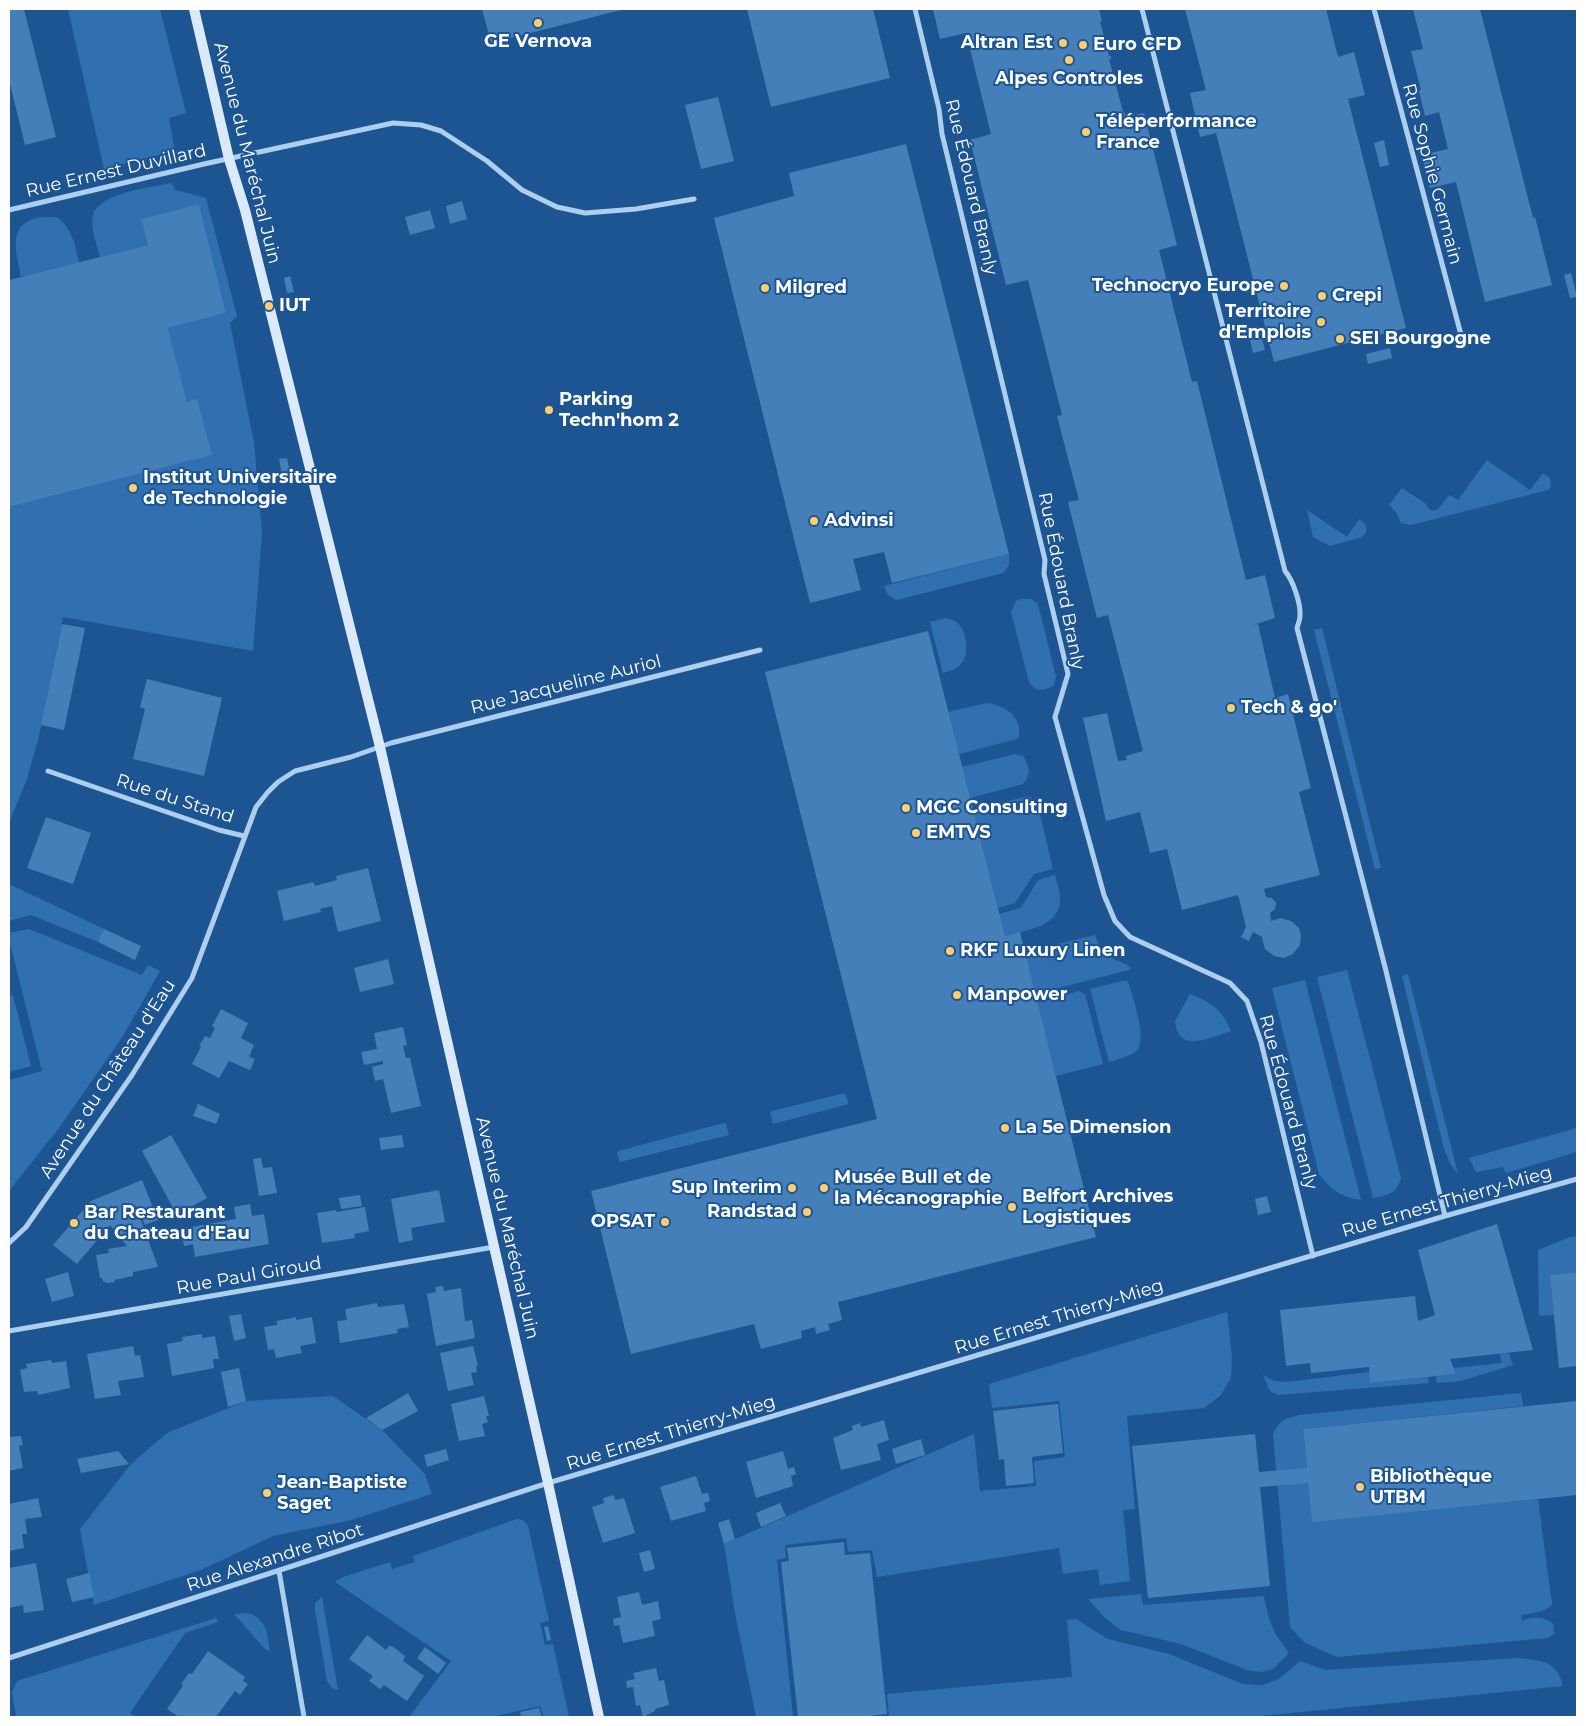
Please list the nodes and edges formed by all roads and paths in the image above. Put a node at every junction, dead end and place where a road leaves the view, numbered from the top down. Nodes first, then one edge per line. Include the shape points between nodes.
1 (194, 9) edge
2 (915, 9) edge
3 (1142, 9) edge
4 (1374, 9) edge
5 (229, 159) junction
6 (694, 199) dead end
7 (9, 210) edge
8 (1464, 346) dead end
9 (760, 650) dead end
10 (380, 747) junction
11 (48, 770) dead end
12 (244, 836) junction
13 (1577, 1179) edge
14 (1446, 1216) junction
15 (9, 1243) edge
16 (494, 1247) junction
17 (1313, 1256) junction
18 (9, 1331) edge
19 (548, 1483) junction
20 (279, 1571) junction
21 (9, 1658) edge
22 (304, 1717) edge
23 (599, 1717) edge

1 - 5 street, Avenue du Maréchal Juin
2 - 17 street, Rue Édouard Branly via 942,134 1046,560 1044,574 1068,674 1055,717 1104,895 1115,921 1130,937 1230,983 1247,1001 1261,1042
3 - 14 street via 1285,571 1291,578 1296,595 1300,615 1297,628
4 - 8 street, Rue Sophie Germain
5 - 6 street, Rue Ernest Duvillard via 394,123 421,125 441,131 487,161 522,190 557,207 585,213 636,209
5 - 7 street, Rue Ernest Duvillard
5 - 10 street, Avenue du Maréchal Juin via 245,210
9 - 10 street, Rue Jacqueline Auriol
10 - 12 street, Rue du Stand via 295,772 278,782 256,807
10 - 16 street, Avenue du Maréchal Juin
11 - 12 street, Rue du Stand
12 - 15 street, Avenue du Château d'Eau via 192,978 126,1083 26,1227
13 - 14 street, Rue Ernest Thierry-Mieg
14 - 17 street, Rue Ernest Thierry-Mieg
16 - 18 street, Rue Paul Giroud
16 - 19 street, Avenue du Maréchal Juin
17 - 19 street, Rue Ernest Thierry-Mieg
19 - 20 street, Rue Alexandre Ribot
19 - 23 street, Avenue du Maréchal Juin
20 - 21 street, Rue Alexandre Ribot
20 - 22 street

